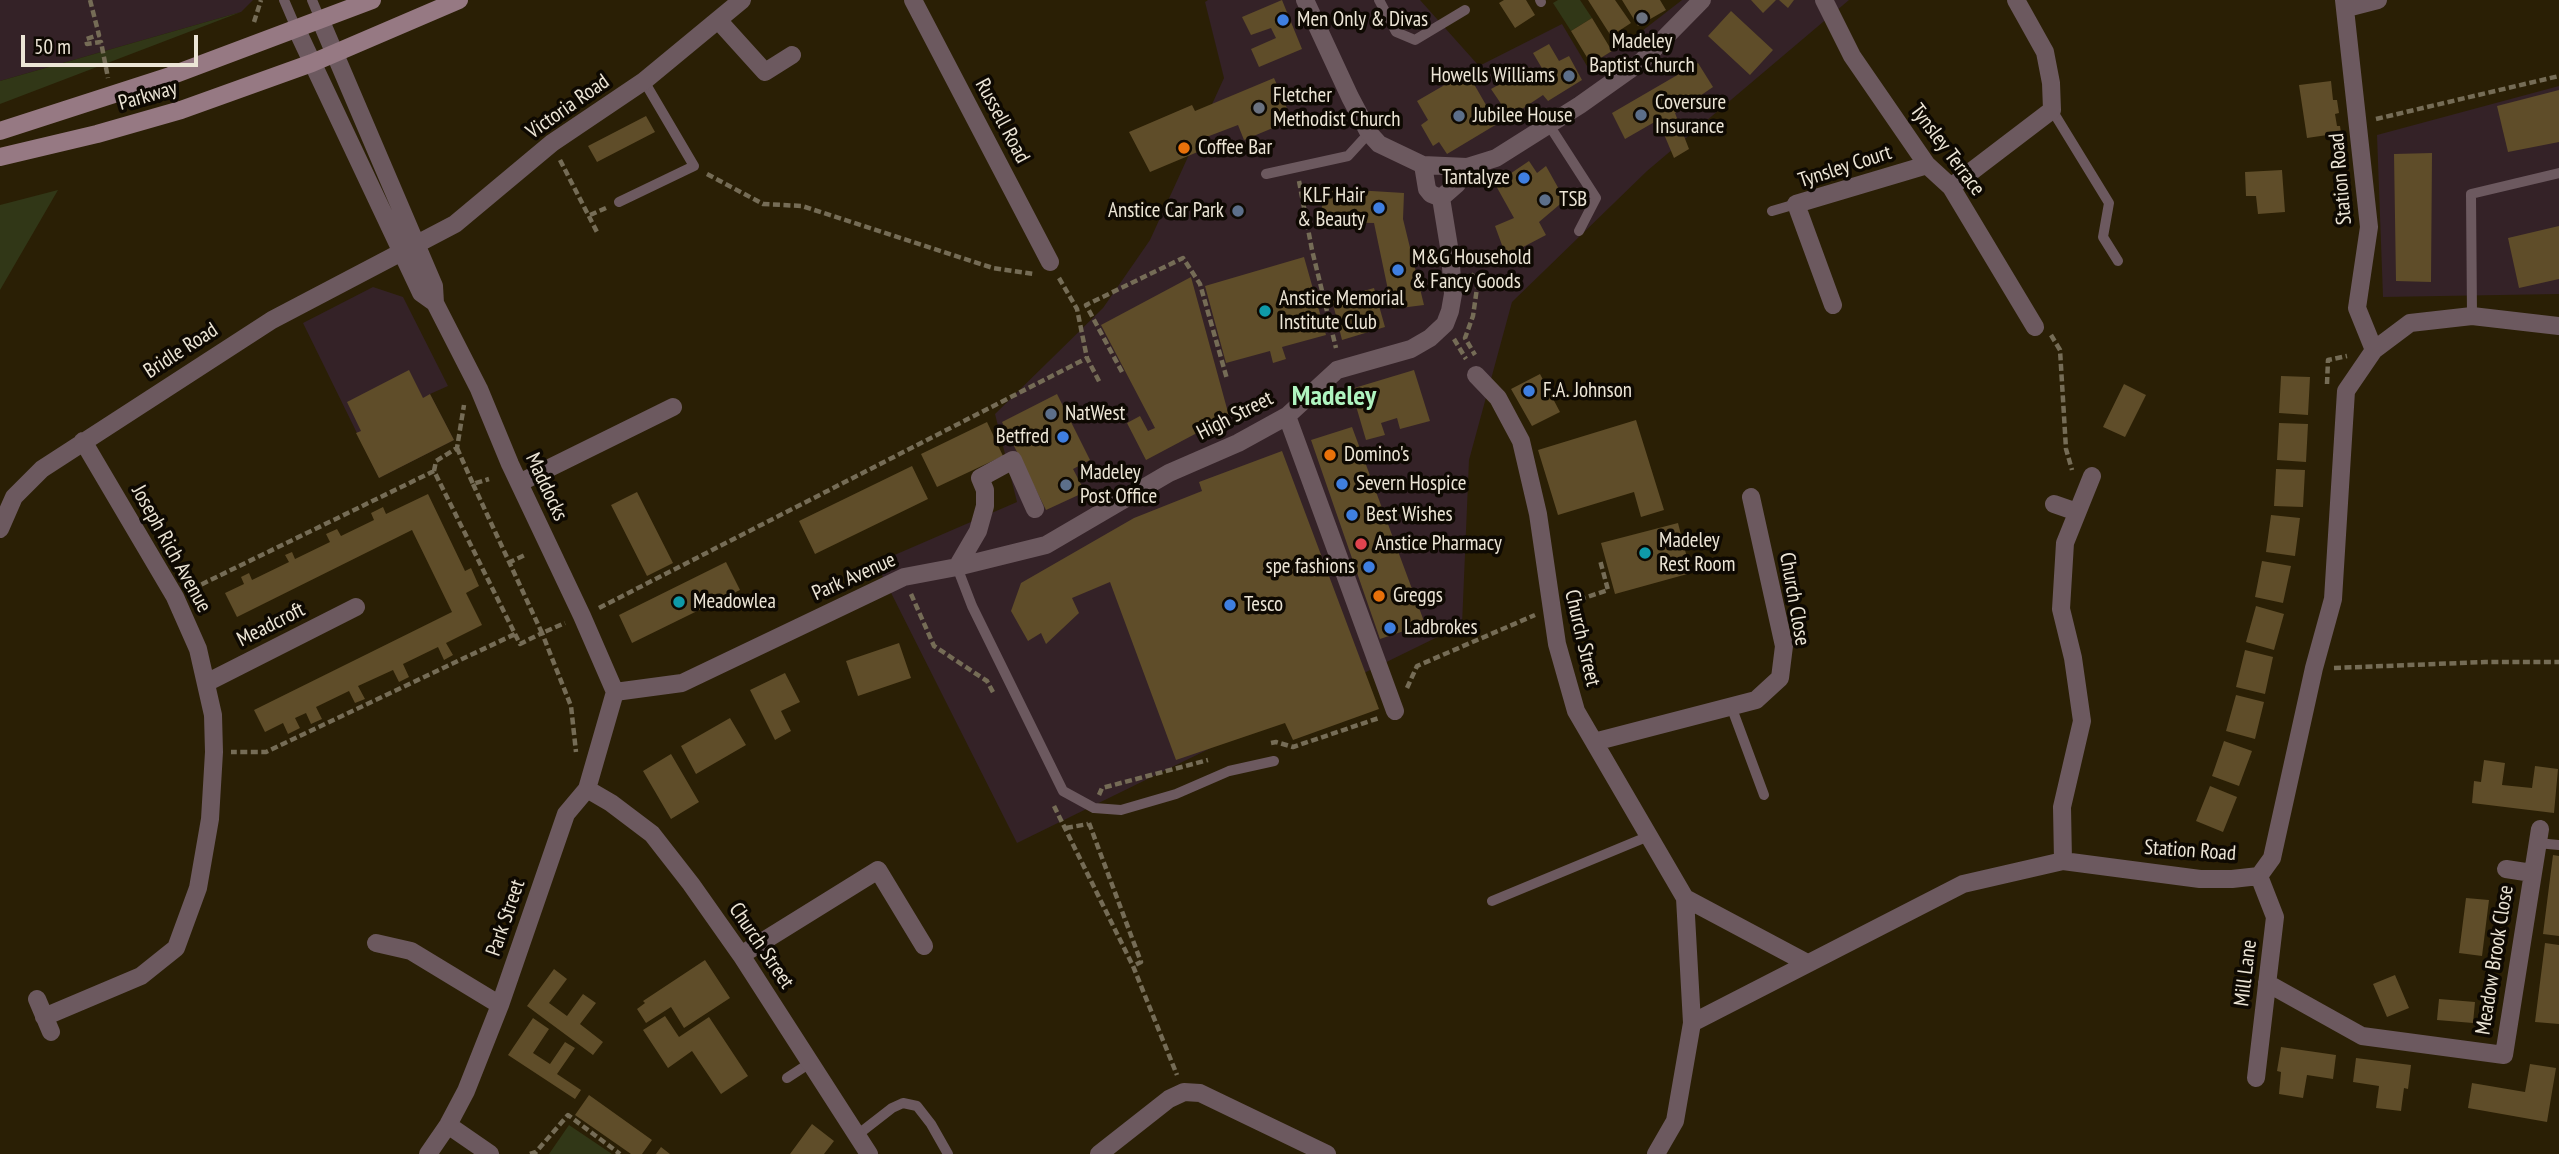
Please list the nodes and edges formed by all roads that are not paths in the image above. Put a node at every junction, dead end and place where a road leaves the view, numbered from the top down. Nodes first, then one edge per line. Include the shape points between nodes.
1 (284, 0) edge
2 (312, 0) edge
3 (372, 0) edge
4 (459, 0) edge
5 (742, 0) edge
6 (913, 0) edge
7 (1380, 0) edge
8 (1702, 0) edge
9 (1824, 0) edge
10 (2016, 0) edge
11 (2378, 0) edge
12 (1310, 2) edge
13 (2346, 4) edge
14 (1465, 10) dead end
15 (320, 19) junction
16 (718, 20) junction
17 (296, 28) junction
18 (334, 54) junction
19 (792, 55) dead end
20 (312, 63) junction
21 (644, 81) junction
22 (2052, 110) junction
23 (1549, 125) junction
24 (0, 131) edge
25 (1369, 133) junction
26 (0, 157) edge
27 (1423, 165) junction
28 (1927, 165) junction
29 (1463, 167) junction
30 (2559, 173) edge
31 (1266, 174) dead end
32 (1951, 187) junction
33 (1441, 198) junction
34 (619, 202) dead end
35 (1796, 204) junction
36 (1772, 211) dead end
37 (1579, 231) dead end
38 (409, 250) junction
39 (2118, 261) dead end
40 (1055, 270) road end
41 (1833, 305) dead end
42 (2472, 316) junction
43 (2559, 326) edge
44 (2035, 327) road end
45 (2374, 350) junction
46 (1476, 375) road end
47 (673, 407) dead end
48 (1287, 416) junction
49 (83, 441) junction
50 (2092, 476) dead end
51 (519, 483) junction
52 (1751, 497) dead end
53 (2054, 504) dead end
54 (2079, 505) junction
55 (1035, 509) dead end
56 (0, 529) edge
57 (957, 567) junction
58 (356, 607) dead end
59 (206, 682) junction
60 (615, 692) junction
61 (1731, 706) junction
62 (1395, 712) road end
63 (1594, 742) junction
64 (1274, 761) dead end
65 (587, 789) junction
66 (1764, 795) dead end
67 (1649, 836) junction
68 (2538, 836) joint
69 (2559, 845) edge
70 (2063, 861) junction
71 (2506, 869) dead end
72 (2532, 873) junction
73 (2259, 876) junction
74 (1685, 898) junction
75 (1492, 901) dead end
76 (376, 943) dead end
77 (924, 946) dead end
78 (741, 955) junction
79 (1807, 962) junction
80 (2267, 983) junction
81 (37, 999) dead end
82 (500, 1005) junction
83 (1692, 1023) junction
84 (810, 1063) junction
85 (787, 1078) dead end
86 (2256, 1078) dead end
87 (448, 1125) junction
88 (856, 1136) junction
89 (428, 1154) edge
90 (490, 1154) edge
91 (869, 1154) edge
92 (948, 1154) edge
93 (1099, 1154) edge
94 (1327, 1154) edge
95 (1656, 1154) edge

1 - 17 lane
2 - 15 lane
3 - 15 street, Parkway
4 - 18 street, Parkway
5 - 16 street, Victoria Road
6 - 40 street, Russell Road
7 - 14 lane via 1396,32 1415,40
8 - 23 street via 1642,61
9 - 28 street, Tynsley Terrace via 1852,56
10 - 22 street via 2045,52
11 - 13 street
12 - 25 street
13 - 45 street, Station Road via 2369,227 2357,308
15 - 17 street, Parkway
15 - 18 street, Maddocks
16 - 19 street via 765,72
16 - 21 street, Victoria Road
17 - 20 street, Maddocks
17 - 24 street, Parkway via 170,76
18 - 20 street, Parkway
18 - 38 street, Maddocks
20 - 26 street, Parkway via 181,110
20 - 38 street, Maddocks
21 - 34 lane via 694,166
21 - 38 street, Victoria Road via 552,143 455,224
22 - 32 street
22 - 39 lane via 2109,203 2103,237
23 - 29 street via 1496,158
23 - 37 lane via 1596,198
25 - 27 street via 1379,144
25 - 31 lane via 1348,156
27 - 29 street
27 - 33 street via 1427,189
28 - 32 street, Tynsley Terrace
28 - 35 street, Tynsley Court
29 - 33 street via 1457,184
30 - 42 lane via 2471,194
32 - 44 street, Tynsley Terrace
33 - 48 street, High Street via 1452,294 1445,324 1411,349 1337,370
35 - 36 lane
35 - 41 street, Tynsley Court
38 - 49 street, Bridle Road via 272,320
38 - 51 street, Maddocks via 421,293 435,303 479,389
42 - 43 street, Station Road
42 - 45 street, Station Road via 2410,323
45 - 73 street, Station Road via 2346,391 2333,599 2279,835 2272,858
46 - 63 street, Church Street via 1498,398 1521,441 1538,514 1557,644 1576,712
47 - 51 street
48 - 57 street, High Street via 1169,473 1046,545
48 - 62 street
49 - 56 street, Bridle Road via 42,469 14,497
49 - 59 street, Joseph Rich Avenue via 175,597 198,649
50 - 54 street
51 - 60 street, Maddocks
52 - 61 street, Church Close via 1784,646 1780,678 1756,700
53 - 54 street
54 - 70 street via 2065,543 2061,609 2082,720 2062,807
55 - 57 street via 1013,460 980,478 985,506 978,531
57 - 60 street, Park Avenue via 904,577 682,683
57 - 64 lane via 1063,791 1094,808 1121,810 1176,794 1229,771
58 - 59 street, Meadcroft
59 - 81 street, Joseph Rich Avenue via 213,715 210,819 198,888 176,948 141,976 47,1025
60 - 65 street, Park Street
61 - 63 street, Church Close
61 - 66 lane
63 - 67 street, Church Street
65 - 78 street, Church Street via 652,834
65 - 82 street, Park Street via 566,814
67 - 74 street, Church Street
67 - 75 lane
68 - 69 lane
68 - 72 street, Meadow Brook Close
70 - 73 street, Station Road via 2200,879
70 - 79 street, Station Road via 1963,884
71 - 72 street, Meadow Brook Close
72 - 80 street, Meadow Brook Close via 2504,1055 2362,1036
73 - 80 street, Mill Lane via 2275,917
74 - 79 street
74 - 83 street, Church Street
76 - 82 street via 411,951
77 - 78 street via 878,870
78 - 84 street, Church Street
79 - 83 street, Station Road
80 - 86 street, Mill Lane
82 - 87 street, Park Street via 467,1091
83 - 95 street, Church Street via 1675,1121
84 - 85 lane
84 - 88 street, Church Street
87 - 89 street, Park Street
87 - 90 street
88 - 91 street, Church Street
88 - 92 lane via 903,1103 917,1106
93 - 94 street via 1184,1091 1200,1093

